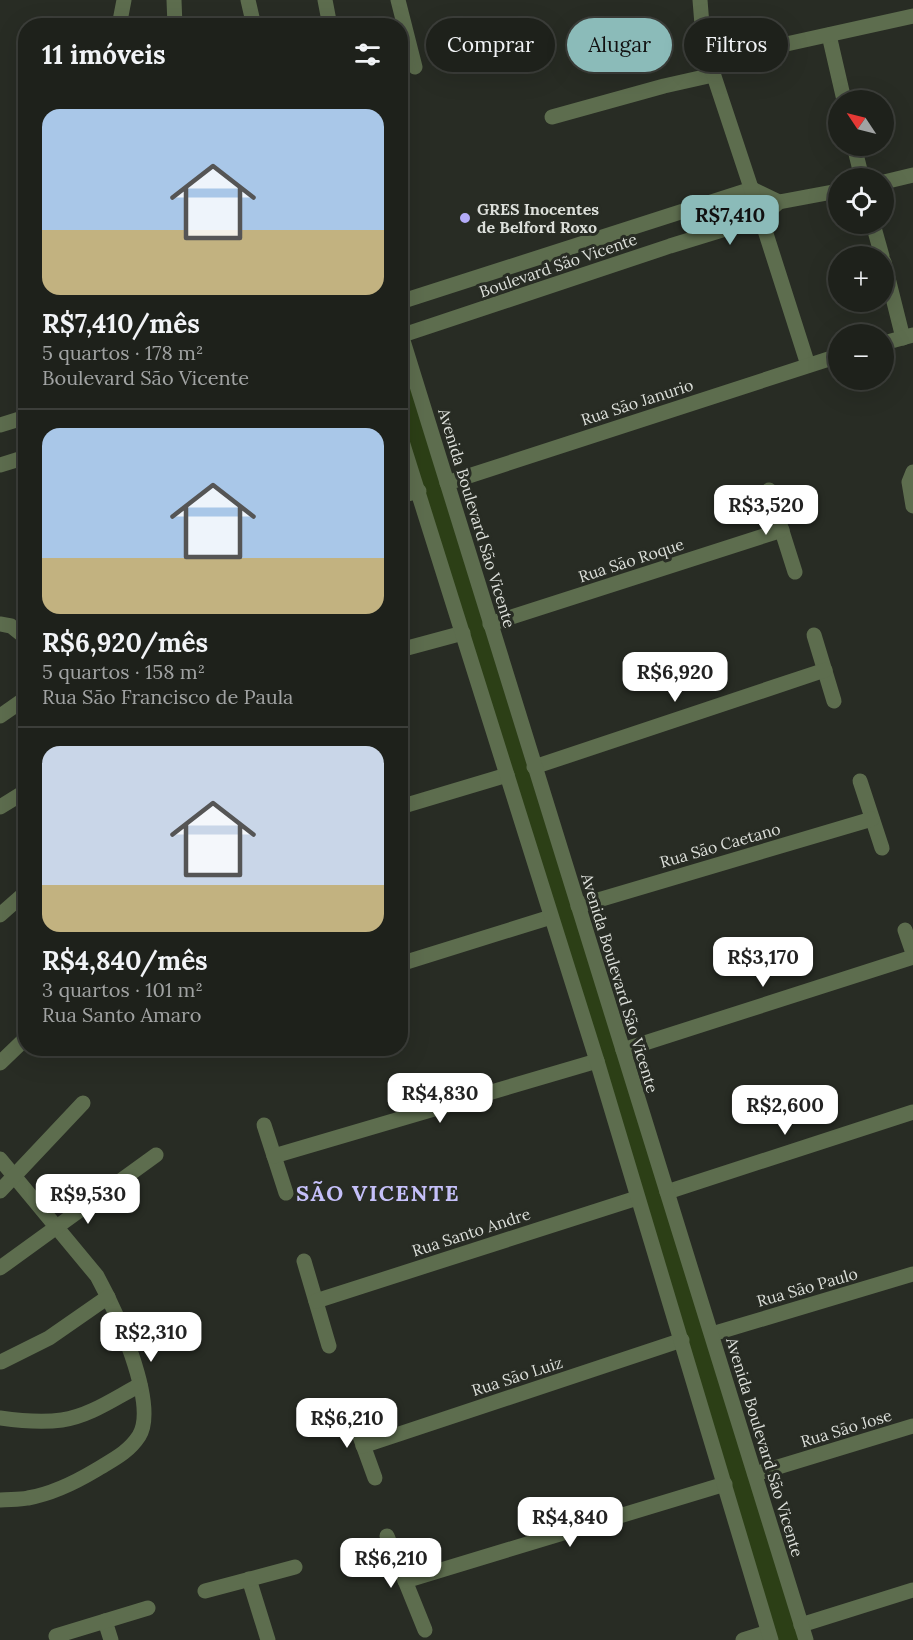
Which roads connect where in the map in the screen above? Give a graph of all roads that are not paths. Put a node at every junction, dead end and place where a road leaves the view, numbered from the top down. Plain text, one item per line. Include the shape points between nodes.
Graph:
1 (124, 0) edge
2 (174, 0) edge
3 (249, 0) edge
4 (325, 0) edge
5 (398, 0) edge
6 (700, 0) edge
7 (913, 16) edge
8 (121, 18) edge
9 (175, 18) edge
10 (252, 18) edge
11 (328, 18) edge
12 (403, 18) edge
13 (701, 18) edge
14 (829, 35) junction
15 (408, 39) edge
16 (788, 46) edge
17 (415, 67) dead end
18 (701, 72) edge
19 (712, 72) edge
20 (842, 90) edge
21 (552, 117) dead end
22 (913, 175) edge
23 (894, 180) edge
24 (752, 189) junction
25 (828, 193) edge
26 (778, 202) junction
27 (761, 218) junction
28 (894, 293) edge
29 (408, 299) edge
30 (408, 332) edge
31 (908, 336) edge
32 (408, 357) edge
33 (828, 359) edge
34 (808, 365) junction
35 (18, 419) edge
36 (0, 425) edge
37 (408, 459) edge
38 (18, 460) edge
39 (0, 465) edge
40 (913, 472) edge
41 (447, 483) junction
42 (769, 490) dead end
43 (419, 491) junction
44 (408, 494) edge
45 (913, 506) edge
46 (782, 530) junction
47 (795, 572) dead end
48 (0, 624) edge
49 (490, 624) junction
50 (18, 632) edge
51 (463, 633) junction
52 (814, 635) dead end
53 (408, 648) edge
54 (825, 670) junction
55 (834, 701) dead end
56 (18, 704) edge
57 (0, 716) edge
58 (534, 767) junction
59 (507, 775) junction
60 (860, 781) dead end
61 (18, 796) edge
62 (408, 805) edge
63 (0, 807) edge
64 (872, 819) junction
65 (882, 848) dead end
66 (18, 899) edge
67 (578, 906) junction
68 (0, 915) edge
69 (551, 916) junction
70 (905, 930) dead end
71 (913, 955) edge
72 (408, 961) edge
73 (18, 1046) edge
74 (623, 1050) junction
75 (597, 1061) junction
76 (0, 1063) edge
77 (83, 1103) dead end
78 (913, 1112) edge
79 (264, 1125) dead end
80 (156, 1155) dead end
81 (274, 1156) junction
82 (0, 1159) edge
83 (14, 1178) junction
84 (0, 1191) edge
85 (286, 1192) dead end
86 (667, 1192) junction
87 (637, 1198) junction
88 (56, 1227) junction
89 (304, 1261) dead end
90 (0, 1268) edge
91 (913, 1274) edge
92 (108, 1297) junction
93 (316, 1301) junction
94 (712, 1334) junction
95 (682, 1340) junction
96 (329, 1346) dead end
97 (1, 1362) edge
98 (140, 1385) junction
99 (350, 1409) dead end
100 (0, 1418) edge
101 (913, 1426) edge
102 (363, 1446) junction
103 (755, 1474) junction
104 (375, 1478) dead end
105 (725, 1484) junction
106 (0, 1500) edge
107 (387, 1536) dead end
108 (295, 1567) dead end
109 (249, 1579) junction
110 (405, 1581) junction
111 (913, 1590) edge
112 (205, 1591) dead end
113 (148, 1608) dead end
114 (105, 1621) junction
115 (425, 1630) dead end
116 (803, 1633) edge
117 (56, 1636) dead end
118 (770, 1636) edge
119 (111, 1640) edge
120 (268, 1640) edge
121 (743, 1640) edge

1 - 8 street
2 - 9 street
3 - 10 street
4 - 11 street
5 - 12 street
6 - 13 street
7 - 14 street
14 - 16 street
14 - 20 street
15 - 17 street
18 - 21 street
19 - 24 street
22 - 23 street
24 - 26 street
24 - 27 street
24 - 29 street, Boulevard São Vicente
25 - 26 street
26 - 27 street
27 - 30 street, Boulevard São Vicente
27 - 34 street
28 - 31 street
32 - 41 street, Avenida Boulevard São Vicente
33 - 34 street, Rua Sāo Janurio
34 - 41 street, Rua Sāo Janurio
35 - 36 street
37 - 43 street
38 - 39 street
40 - 45 street via 909,482
41 - 49 street, Avenida Boulevard São Vicente
42 - 46 street
43 - 44 street
43 - 51 street
46 - 47 street
46 - 49 street, Rua Sāo Roque
48 - 50 street
49 - 58 street, Avenida Boulevard São Vicente
51 - 53 street
51 - 59 street
52 - 54 street
54 - 55 street
54 - 58 street
56 - 57 street
58 - 67 street, Avenida Boulevard São Vicente
59 - 62 street
59 - 69 street
60 - 64 street
61 - 63 street
64 - 65 street
64 - 67 street, Rua Sāo Caetano
66 - 68 street
67 - 74 street, Avenida Boulevard São Vicente
69 - 72 street
69 - 75 street
70 - 71 street
71 - 74 street
73 - 76 street
74 - 86 street, Avenida Boulevard São Vicente
75 - 81 street
75 - 87 street
77 - 83 street
78 - 86 street
79 - 81 street
80 - 88 street
81 - 85 street
82 - 83 street
83 - 84 street
83 - 88 street
86 - 94 street, Avenida Boulevard São Vicente
87 - 93 street, Rua Santo Andre
87 - 95 street
88 - 90 street
88 - 92 street
89 - 93 street
91 - 94 street, Rua Sāo Paulo
92 - 97 street via 50,1338
92 - 98 street
93 - 96 street
94 - 103 street, Avenida Boulevard São Vicente
95 - 102 street, Rua Sāo Luiz
95 - 105 street
98 - 100 street via 92,1411 63,1420 30,1422
98 - 106 street via 146,1418 140,1435 127,1451 56,1489 28,1498
99 - 102 street
101 - 103 street, Rua Sāo Jose
102 - 104 street
103 - 116 street, Avenida Boulevard São Vicente
105 - 110 street
105 - 118 street
107 - 110 street
108 - 109 street
109 - 112 street
109 - 120 street
110 - 115 street
111 - 116 street
113 - 114 street
114 - 117 street
114 - 119 street
118 - 121 street

